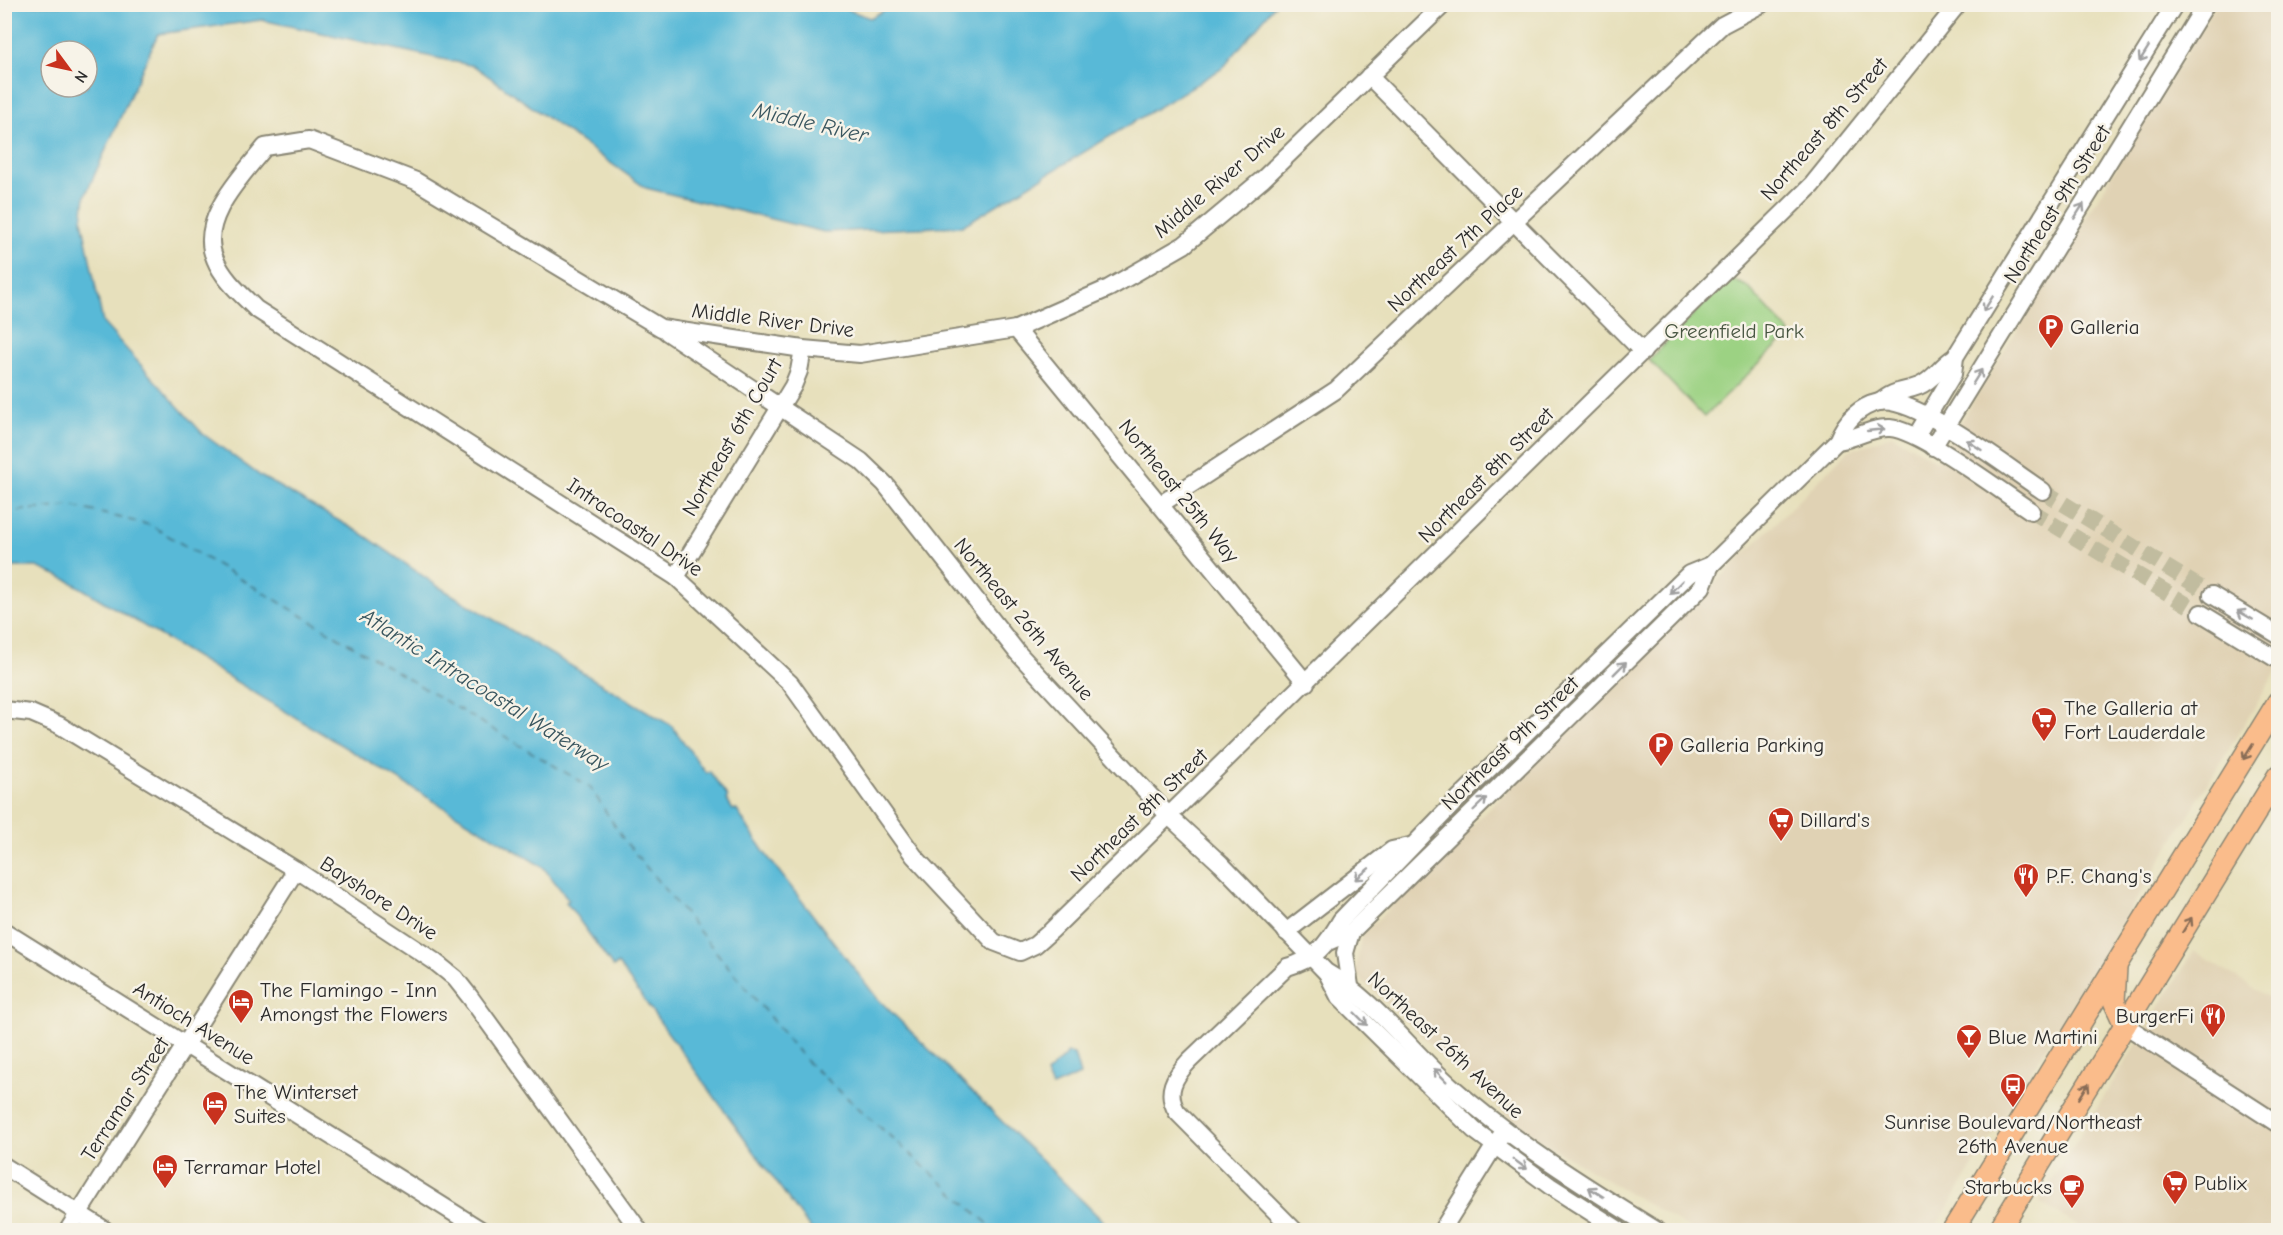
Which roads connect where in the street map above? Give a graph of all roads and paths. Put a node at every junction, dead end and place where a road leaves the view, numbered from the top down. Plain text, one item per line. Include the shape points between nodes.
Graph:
1 (1444, 4) edge
2 (1762, 4) edge
3 (1958, 4) edge
4 (2175, 4) edge
5 (2206, 4) edge
6 (1369, 76) junction
7 (232, 191) joint
8 (1514, 224) junction
9 (661, 328) junction
10 (1016, 328) junction
11 (803, 349) junction
12 (1643, 352) junction
13 (1955, 357) junction
14 (1880, 402) junction
15 (781, 406) junction
16 (1929, 416) junction
17 (1946, 426) junction
18 (1916, 436) junction
19 (1837, 441) junction
20 (1933, 447) junction
21 (2043, 491) tunnel mouth
22 (1161, 504) junction
23 (2031, 511) tunnel mouth
24 (1711, 565) junction
25 (676, 577) junction
26 (2212, 595) tunnel mouth
27 (2201, 614) tunnel mouth
28 (2278, 635) edge
29 (2278, 660) edge
30 (1306, 683) junction
31 (2278, 702) edge
32 (4, 710) edge
33 (2278, 776) edge
34 (1169, 816) junction
35 (1412, 846) junction
36 (296, 870) junction
37 (4, 931) edge
38 (1286, 932) junction
39 (1351, 932) junction
40 (1328, 942) junction
41 (1020, 952) joint
42 (1311, 958) junction
43 (2117, 965) junction
44 (1326, 972) junction
45 (1350, 986) junction
46 (2125, 1025) junction
47 (187, 1046) junction
48 (2278, 1124) edge
49 (1499, 1138) junction
50 (4, 1166) edge
51 (78, 1214) junction
52 (68, 1230) edge
53 (105, 1230) edge
54 (481, 1230) edge
55 (639, 1230) edge
56 (1294, 1230) edge
57 (1442, 1230) edge
58 (1619, 1230) edge
59 (1656, 1230) edge
60 (1953, 1230) edge
61 (1999, 1230) edge

1 - 6 street, Middle River Drive
2 - 8 street, Northeast 7th Place via 1722,25
3 - 12 street, Northeast 8th Street via 1812,184
4 -> 13 street, Northeast 9th Street
17 -> 5 street, Northeast 9th Street
6 - 8 street
6 - 10 street, Middle River Drive via 1263,178 1184,245 1109,288
7 - 9 street, Middle River Drive via 265,147 309,140 416,181
7 - 25 street, Intracoastal Drive via 219,211 211,246 225,277 256,309
8 - 12 street
8 - 22 street, Northeast 7th Place via 1336,390
9 - 11 street, Middle River Drive
9 - 15 street, Northeast 26th Avenue
10 - 11 street, Middle River Drive via 860,354
10 - 22 street, Northeast 25th Way
11 - 15 street, Northeast 6th Court via 799,371
12 - 30 street, Northeast 8th Street
13 - 14 street, Northeast 9th Street via 1919,386 1893,391
13 - 16 street, Northeast 9th Street via 1953,374
14 - 16 street
14 - 19 street, Northeast 9th Street via 1856,412 1844,423
15 - 25 street, Northeast 6th Court
15 - 34 street, Northeast 26th Avenue via 861,461 885,484 1017,652
16 - 17 street
16 - 18 street, Northeast 9th Street
17 - 20 street, Northeast 9th Street
21 -> 17 street
19 -> 18 street, Northeast 9th Street via 1855,439 1865,431 1891,428
18 - 20 street, Northeast 9th Street
19 - 24 street, Northeast 9th Street
20 - 23 street
22 - 30 street, Northeast 25th Way
24 -> 35 street, Northeast 9th Street via 1689,574
39 -> 24 street, Northeast 9th Street via 1702,587
25 - 41 street, Intracoastal Drive via 790,683 922,865 994,942
28 -> 26 street
27 - 29 street
30 - 34 street, Northeast 8th Street
31 -> 43 main road
32 - 36 street, Bayshore Drive via 31,713 59,724
46 -> 33 main road
34 - 38 street, Northeast 26th Avenue
34 - 41 street, Northeast 8th Street via 1051,931
35 -> 38 street, Northeast 9th Street via 1392,850
35 - 40 street, Northeast 9th Street via 1341,920
36 - 47 street, Terramar Street
36 - 55 street, Bayshore Drive via 420,951 454,978
37 - 47 street, Antioch Avenue
38 - 42 street, Northeast 26th Avenue
39 - 40 street, Northeast 9th Street
39 - 45 street via 1345,953
40 - 42 street, Northeast 9th Street
42 - 44 street, Northeast 26th Avenue
42 - 56 street, Northeast 9th Street via 1287,967 1189,1061 1173,1081 1171,1097 1183,1121
43 - 46 main road via 2114,1001
43 - 60 main road
44 - 45 street, Northeast 26th Avenue
44 -> 49 street, Northeast 26th Avenue via 1339,997 1434,1092
49 -> 45 street, Northeast 26th Avenue
46 - 48 street
61 -> 46 main road
47 - 51 street, Terramar Street
47 - 54 street, Antioch Avenue
49 - 57 street
49 -> 58 street, Northeast 26th Avenue via 1550,1186
59 -> 49 street, Northeast 26th Avenue
50 - 51 street
51 - 52 street, Terramar Street
51 - 53 street

